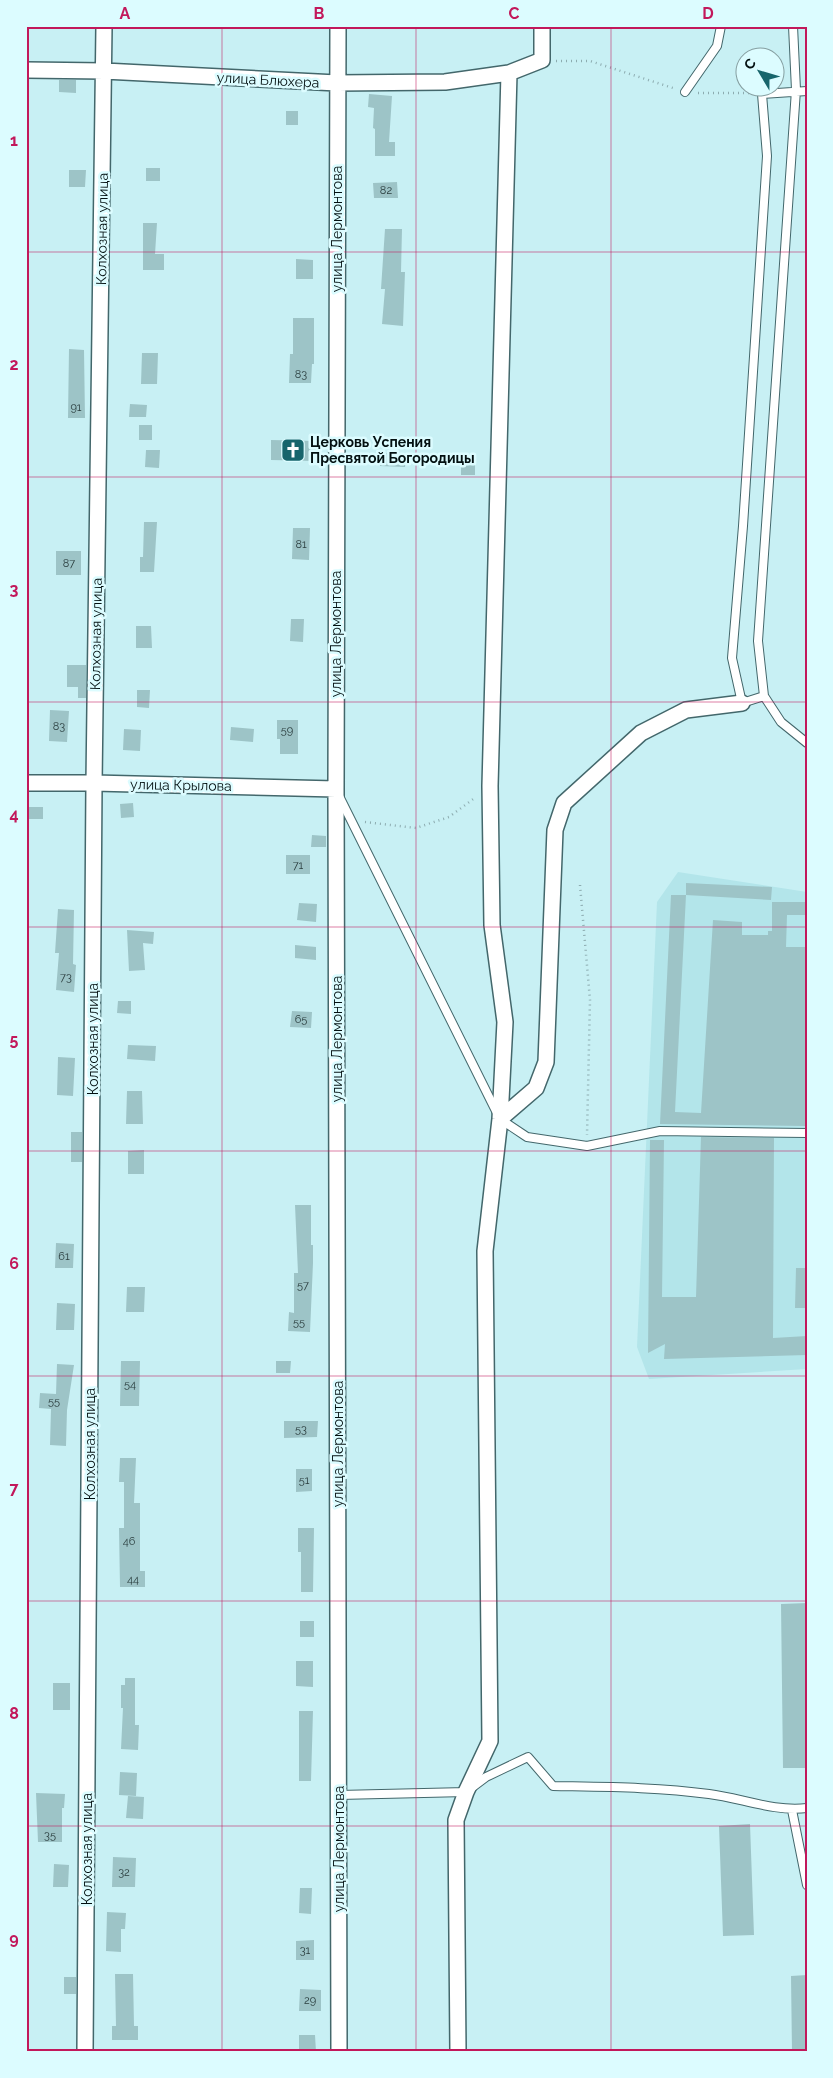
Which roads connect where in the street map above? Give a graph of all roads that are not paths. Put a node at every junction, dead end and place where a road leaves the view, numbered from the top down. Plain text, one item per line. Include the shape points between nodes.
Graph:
1 (104, 26) edge
2 (338, 26) edge
3 (542, 26) edge
4 (721, 26) edge
5 (793, 26) edge
6 (26, 70) edge
7 (104, 72) junction
8 (509, 73) junction
9 (337, 83) junction
10 (796, 90) junction
11 (807, 91) edge
12 (685, 92) road end
13 (764, 696) junction
14 (742, 703) junction
15 (807, 743) edge
16 (26, 783) edge
17 (94, 783) junction
18 (336, 789) junction
19 (500, 1119) junction
20 (807, 1132) edge
21 (466, 1792) junction
22 (339, 1795) junction
23 (807, 1808) edge
24 (792, 1810) junction
25 (807, 1885) edge
26 (85, 2052) edge
27 (339, 2052) edge
28 (458, 2052) edge

1 - 7 street, Колхозная улица
2 - 9 street, улица Лермонтова
3 - 8 street, улица Блюхера via 542,60
4 - 12 lane via 717,46
5 - 10 lane
6 - 7 street, улица Блюхера
7 - 9 street, улица Блюхера
7 - 17 street, Колхозная улица
8 - 9 street, улица Блюхера via 444,82
8 - 19 street via 490,786 492,926 505,1022
9 - 18 street, улица Лермонтова
10 - 11 lane
10 - 13 lane via 758,641
10 - 14 lane via 762,94 767,156 732,658
13 - 14 lane
13 - 15 lane via 781,722
14 - 19 street via 686,710 641,733 564,803 555,830 546,1062 536,1088
16 - 17 street, улица Крылова
17 - 18 street, улица Крылова
17 - 26 street, Колхозная улица
18 - 19 lane
18 - 22 street, улица Лермонтова
19 - 20 lane via 527,1137 587,1146 660,1132
19 - 21 street via 485,1251 490,1741
21 - 22 lane
21 - 24 lane via 486,1777 528,1757 552,1786 629,1787 709,1794
21 - 28 street via 456,1820
22 - 27 street, улица Лермонтова
23 - 24 lane
24 - 25 lane

